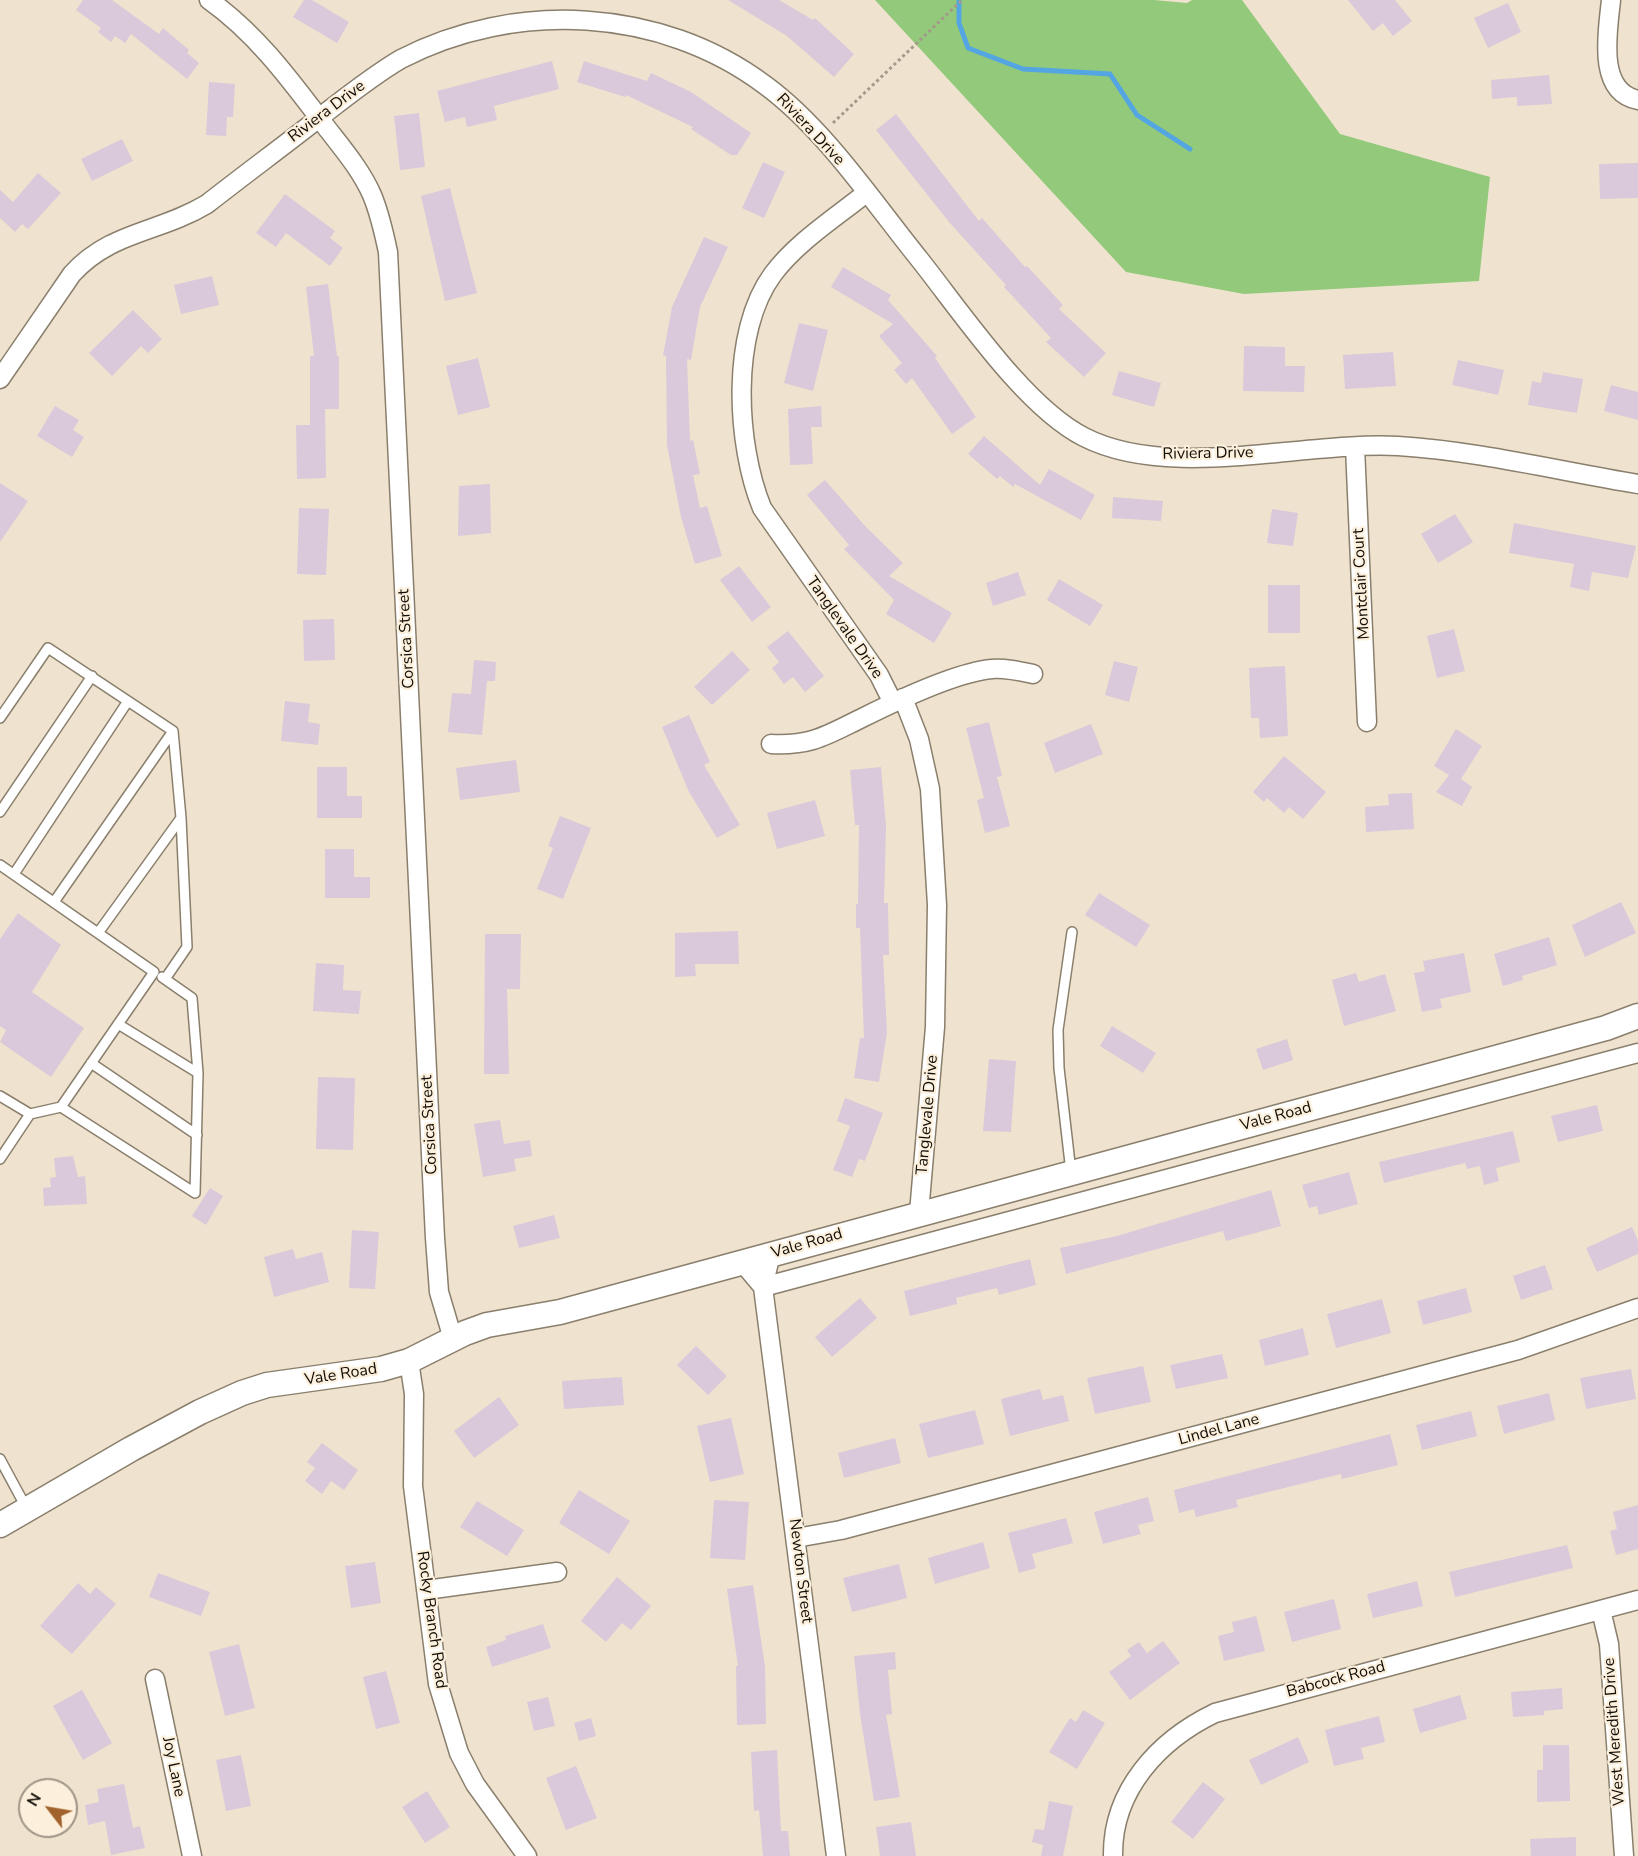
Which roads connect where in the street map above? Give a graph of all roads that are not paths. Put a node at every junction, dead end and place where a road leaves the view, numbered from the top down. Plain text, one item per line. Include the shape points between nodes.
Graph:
1 (209, 0) edge
2 (1611, 0) edge
3 (1638, 100) edge
4 (319, 118) junction
5 (866, 193) junction
6 (0, 379) edge
7 (1354, 447) junction
8 (1638, 484) edge
9 (1033, 674) dead end
10 (92, 676) junction
11 (128, 701) junction
12 (898, 701) junction
13 (0, 718) edge
14 (1367, 722) dead end
15 (173, 731) junction
16 (771, 744) dead end
17 (0, 812) edge
18 (181, 818) junction
19 (0, 865) edge
20 (14, 874) junction
21 (54, 902) junction
22 (1072, 932) dead end
23 (98, 933) junction
24 (154, 972) junction
25 (165, 979) junction
26 (1638, 1016) edge
27 (118, 1024) junction
28 (1638, 1053) edge
29 (92, 1062) junction
30 (198, 1073) junction
31 (0, 1096) edge
32 (61, 1107) junction
33 (30, 1114) junction
34 (197, 1135) junction
35 (0, 1157) edge
36 (1071, 1172) junction
37 (919, 1213) junction
38 (771, 1254) junction
39 (742, 1262) junction
40 (763, 1287) junction
41 (1638, 1308) edge
42 (453, 1340) junction
43 (409, 1361) junction
44 (0, 1460) edge
45 (27, 1509) junction
46 (0, 1525) edge
47 (796, 1538) junction
48 (557, 1572) dead end
49 (426, 1590) junction
50 (1638, 1600) edge
51 (1601, 1610) junction
52 (154, 1679) dead end
53 (192, 1856) edge
54 (527, 1856) edge
55 (836, 1856) edge
56 (1113, 1856) edge
57 (1624, 1856) edge

1 - 4 street, Corsica Street via 268,52
2 - 3 street via 1609,71 1620,92
4 - 5 street, Riviera Drive via 373,76 434,43 474,30 551,18 625,23 662,33 726,60 766,86 798,114
4 - 6 street, Riviera Drive via 188,216 122,238 85,260
4 - 42 street, Corsica Street via 356,166 371,194 388,252 435,1238 439,1292
5 - 7 street, Riviera Drive via 1007,369 1047,410 1083,437 1109,447 1173,458
5 - 12 street, Tanglevale Drive via 789,256 760,295 744,343 743,406 747,459 762,508
7 - 8 street, Riviera Drive via 1432,449
7 - 14 street, Montclair Court
9 - 12 street via 1013,670 976,672
10 - 11 lane
10 - 13 lane via 48,648
10 - 17 lane
11 - 15 lane
11 - 20 lane
12 - 16 street via 815,742
12 - 37 street, Tanglevale Drive via 920,739 930,789 937,905 935,1027
15 - 18 lane
15 - 21 lane
18 - 23 lane
18 - 25 lane via 187,947
19 - 20 lane
20 - 21 lane
21 - 23 lane
22 - 36 lane via 1058,1030
23 - 24 lane
24 - 25 lane
24 - 27 lane
25 - 30 lane via 192,998
26 - 36 main road, Vale Road via 1606,1028
27 - 29 lane
27 - 30 lane
28 - 40 street
29 - 32 lane
29 - 34 lane
30 - 34 lane
31 - 33 lane
32 - 33 lane
32 - 34 lane via 195,1193
33 - 35 lane
36 - 37 main road, Vale Road
37 - 38 main road, Vale Road
38 - 39 main road, Vale Road
38 - 40 street, Newton Street
39 - 40 street
39 - 42 main road, Vale Road via 560,1312 487,1325
40 - 47 street, Newton Street
41 - 47 street, Lindel Lane via 1518,1350 841,1530
42 - 43 main road, Vale Road
43 - 45 main road, Vale Road via 381,1369 267,1385 242,1393 190,1417
43 - 49 street, Rocky Branch Road via 414,1394 413,1486
44 - 45 lane
45 - 46 main road, Vale Road
47 - 55 street, Newton Street
48 - 49 street
49 - 54 street, Rocky Branch Road via 438,1684 459,1753
50 - 51 street, Babcock Road
51 - 56 street, Babcock Road via 1215,1713 1191,1725 1154,1755 1138,1776 1117,1823
51 - 57 street, West Meredith Drive via 1610,1644
52 - 53 street, Joy Lane

